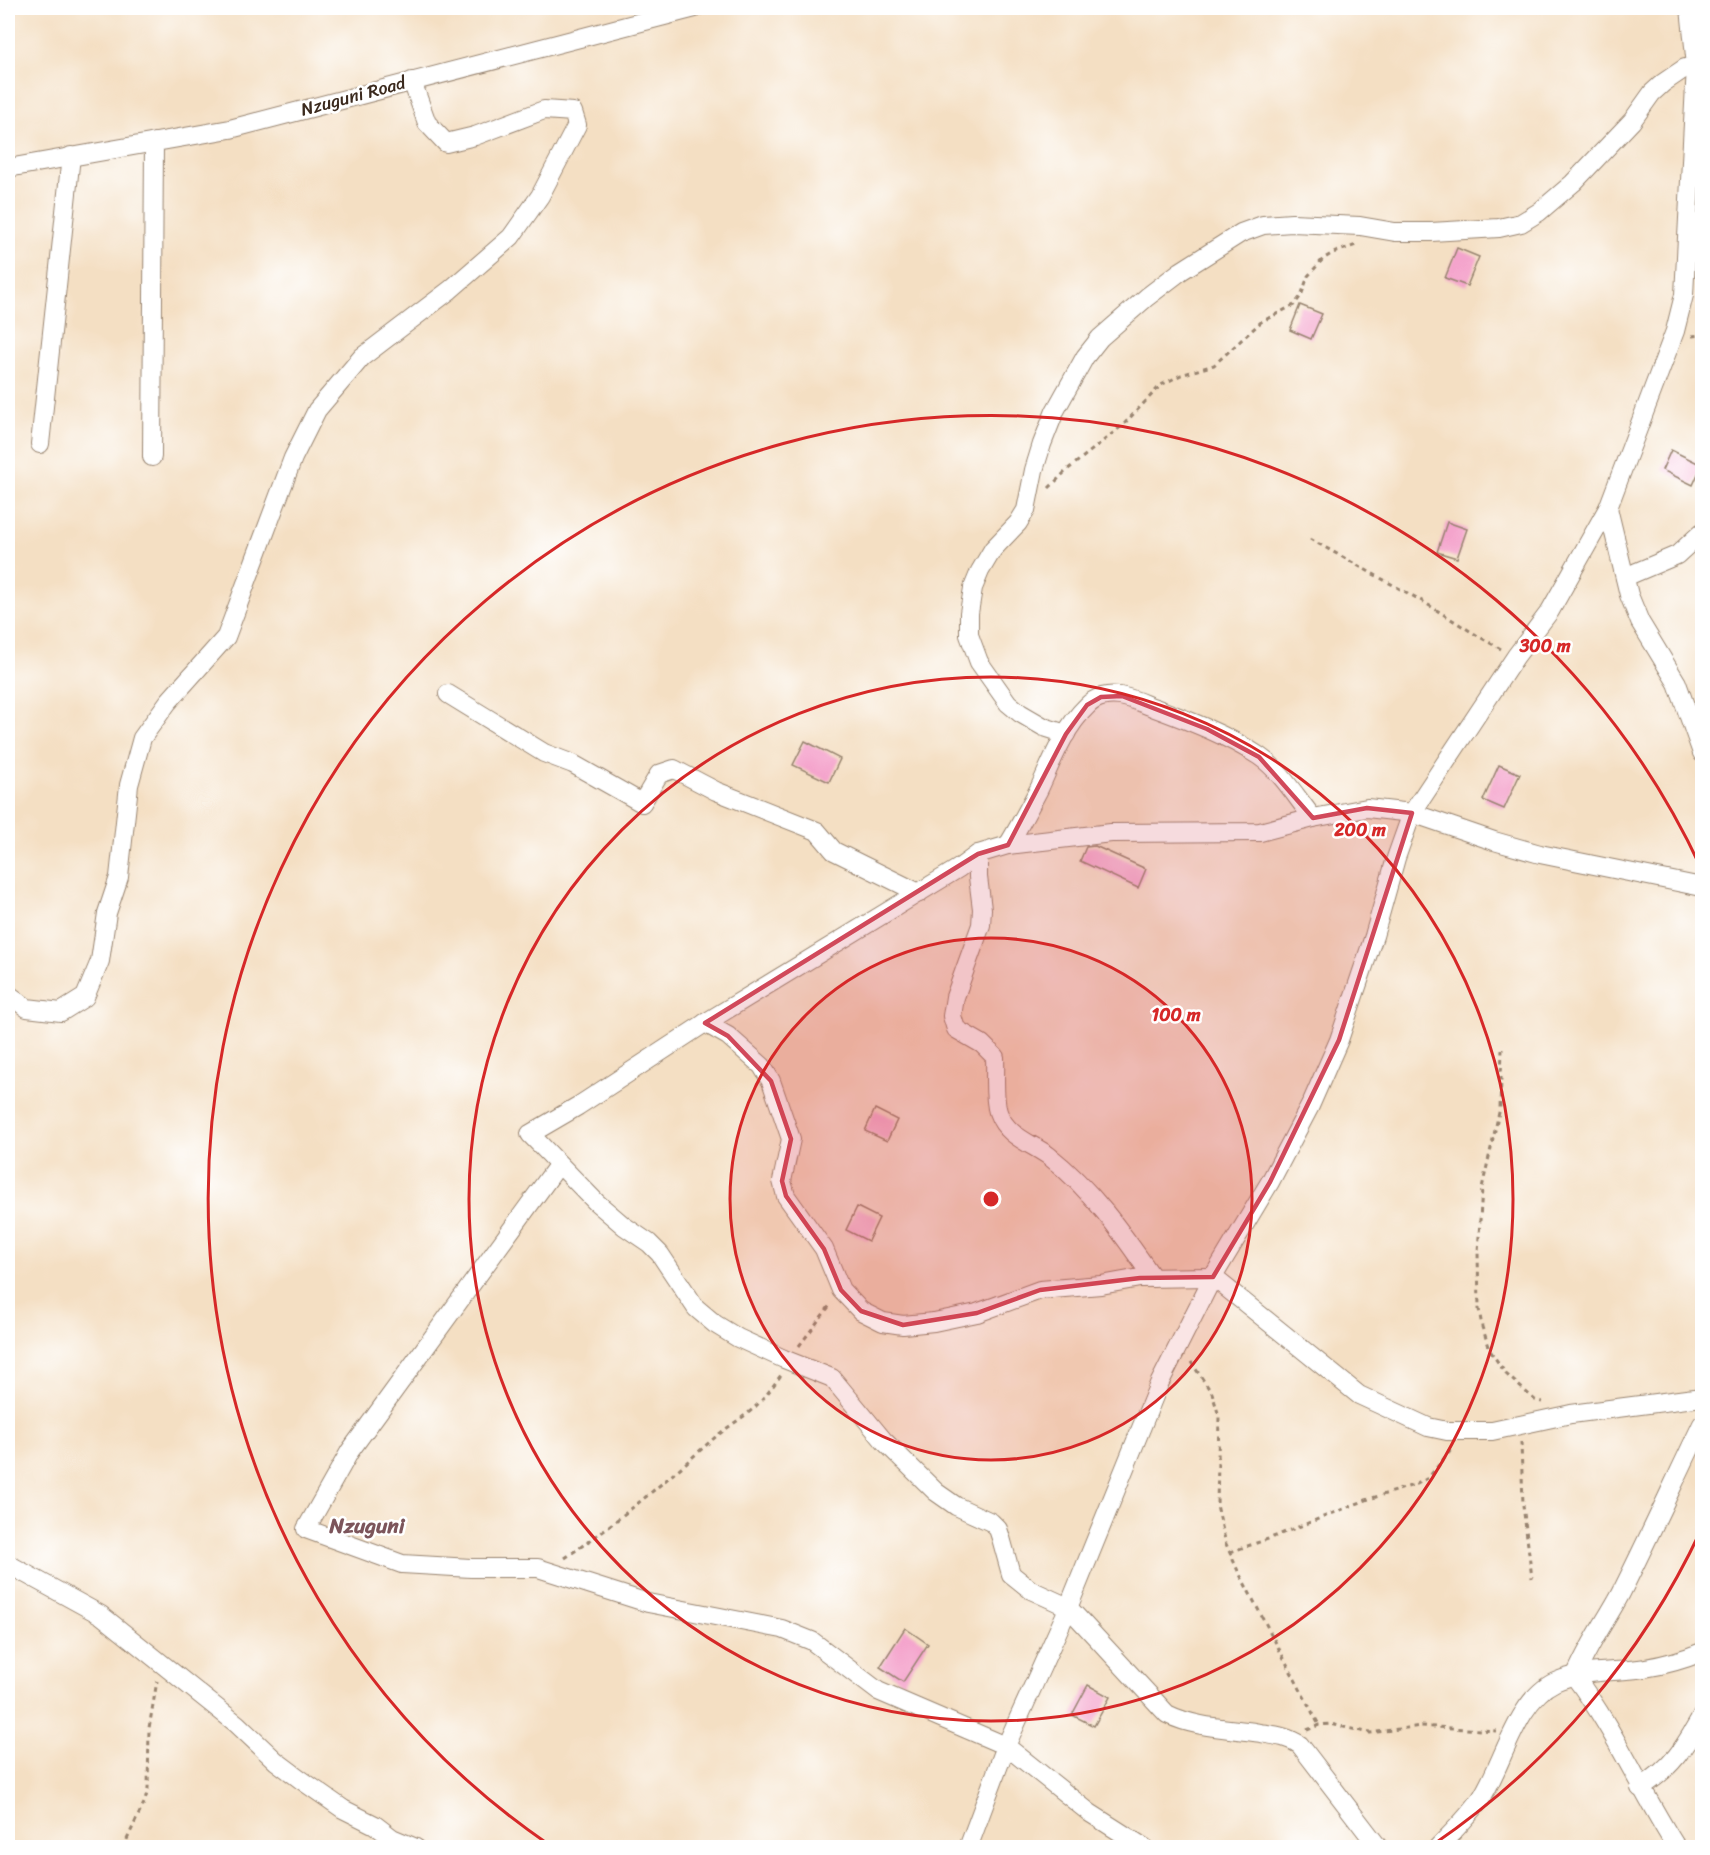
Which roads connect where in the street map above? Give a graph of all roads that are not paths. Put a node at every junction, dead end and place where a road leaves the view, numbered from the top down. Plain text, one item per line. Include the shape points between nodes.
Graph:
1 (695, 8) edge
2 (1690, 13) edge
3 (1699, 67) edge
4 (412, 81) junction
5 (154, 142) junction
6 (71, 156) junction
7 (8, 168) edge
8 (40, 444) dead end
9 (152, 457) dead end
10 (1608, 508) junction
11 (1702, 532) edge
12 (1625, 577) junction
13 (448, 694) dead end
14 (1066, 734) junction
15 (1702, 753) edge
16 (1412, 813) junction
17 (1313, 818) junction
18 (1008, 845) junction
19 (978, 854) junction
20 (1702, 887) edge
21 (919, 893) junction
22 (8, 994) edge
23 (705, 1023) junction
24 (559, 1164) junction
25 (1213, 1277) junction
26 (1153, 1278) junction
27 (1702, 1396) edge
28 (1702, 1424) edge
29 (8, 1564) edge
30 (1068, 1607) junction
31 (1702, 1652) edge
32 (1575, 1677) junction
33 (1702, 1716) edge
34 (1006, 1746) junction
35 (1640, 1788) junction
36 (417, 1848) edge
37 (968, 1848) edge
38 (1145, 1848) edge
39 (1379, 1848) edge
40 (1437, 1848) edge
41 (1677, 1848) edge

1 - 4 street, Nzuguni Road
2 - 3 street
3 - 10 street via 1684,295 1675,331
3 - 14 street via 1685,68 1652,93 1632,121 1573,183 1521,223 1499,228 1407,232 1360,226 1263,225 1217,247 1147,297 1100,338 1055,411 1042,444 1026,510 980,571 969,613 969,635 979,662 1008,704 1044,727
4 - 5 street, Nzuguni Road via 230,129
4 - 22 street via 427,123 446,143 544,110 573,112 577,125 540,196 511,237 450,290 362,357 317,410 293,458 225,637 142,738 129,785 119,877 107,913 100,961 85,997 61,1012 27,1008
5 - 6 street, Nzuguni Road
5 - 9 street
6 - 7 street, Nzuguni Road
6 - 8 street
10 - 12 street
10 - 16 street via 1550,611
11 - 12 street via 1677,555
12 - 15 street via 1640,622 1677,683
13 - 21 street via 544,753 573,764 642,803 659,774 674,769 816,831 834,851
14 - 17 street via 1088,705 1101,697 1122,696 1207,729 1259,756
14 - 18 street
16 - 17 street via 1367,808
16 - 20 street via 1540,854
16 - 25 street via 1339,1040 1270,1182
17 - 18 street via 1260,832 1111,833
18 - 19 street
19 - 21 street
19 - 26 street via 981,925 955,997 952,1016 956,1029 995,1057 998,1111 1016,1137 1048,1155 1097,1202
21 - 23 street
23 - 24 street via 530,1134
23 - 26 street via 728,1036 762,1066 771,1081 791,1140 782,1181 786,1196 824,1249 841,1290 861,1311 883,1322 934,1322 977,1313 1040,1290
24 - 30 street via 612,1217 650,1243 696,1308 738,1338 832,1378 884,1441 936,1492 998,1529 1011,1574 1025,1586
24 - 34 street via 350,1450 306,1529 402,1564 528,1566 648,1603 782,1629 812,1641 878,1691
25 - 26 street
25 - 27 street via 1359,1395 1428,1427 1492,1431 1571,1414
25 - 30 street via 1159,1384
28 - 32 street
29 - 36 street via 101,1615 300,1779 392,1838
30 - 34 street
30 - 39 street via 1167,1714 1194,1724 1288,1738 1300,1745
31 - 32 street via 1646,1668
32 - 35 street via 1610,1729
32 - 40 street via 1550,1685 1526,1710 1480,1800
33 - 35 street via 1676,1759
34 - 37 street
34 - 38 street via 1090,1813
35 - 41 street

